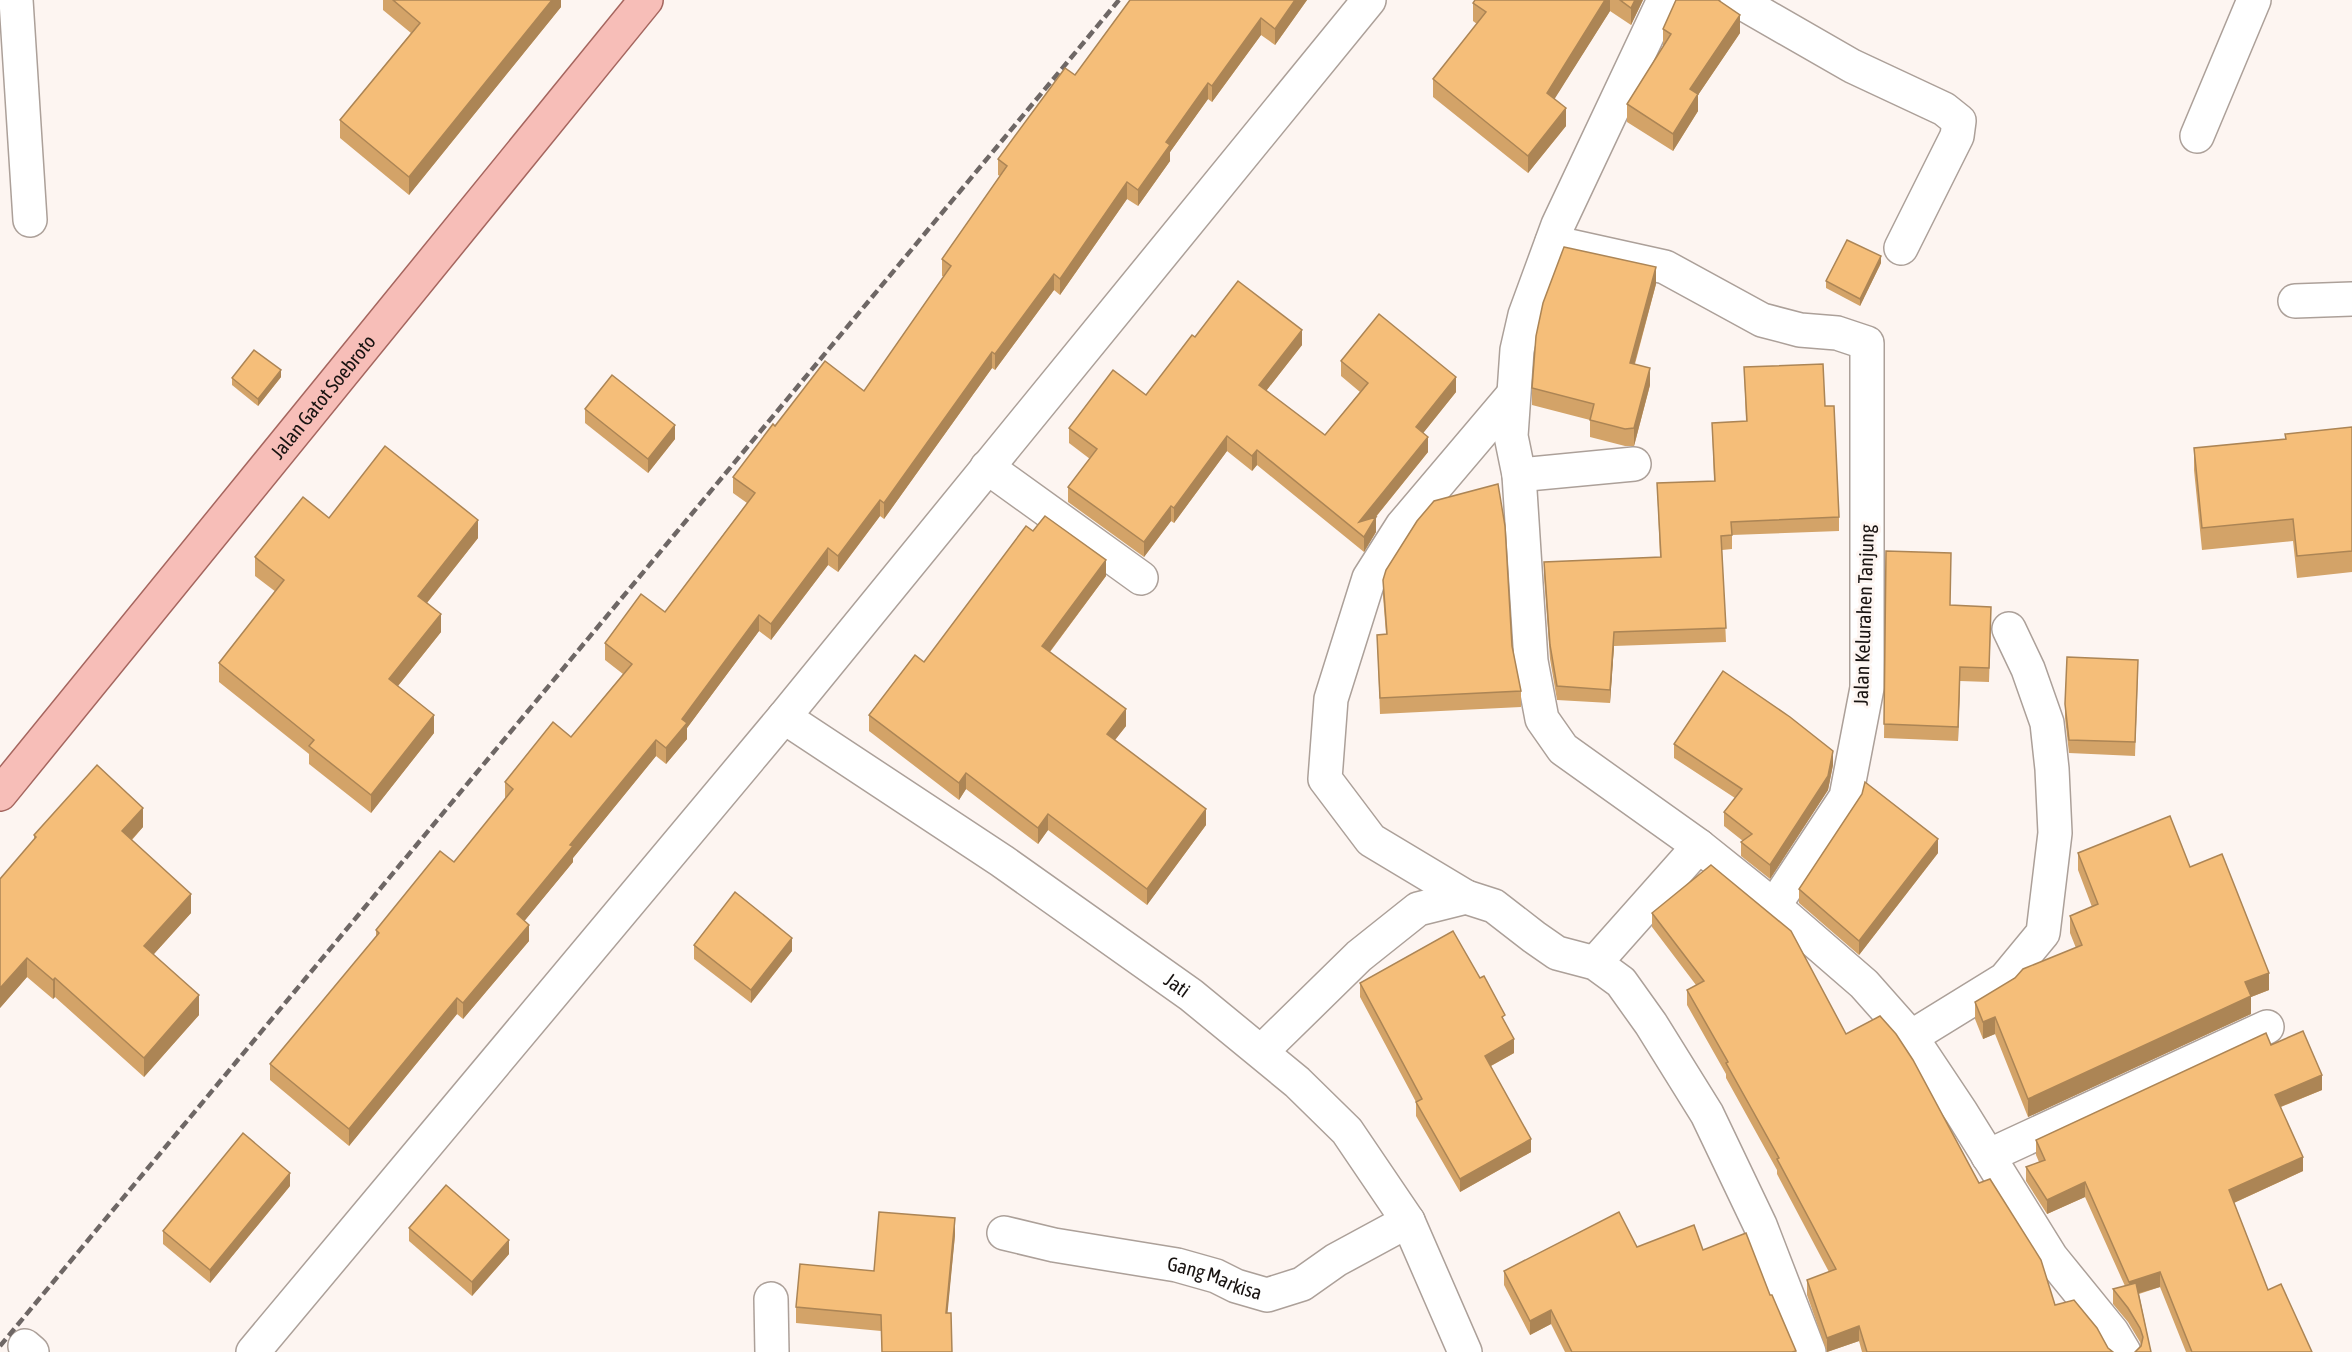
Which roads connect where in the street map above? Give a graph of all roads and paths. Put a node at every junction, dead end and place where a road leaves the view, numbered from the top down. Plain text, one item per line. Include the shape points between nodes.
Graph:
1 (16, 0) edge
2 (646, 0) edge
3 (1369, 0) edge
4 (1664, 0) edge
5 (1737, 0) edge
6 (2254, 0) edge
7 (2197, 136) dead end
8 (30, 220) dead end
9 (1552, 242) junction
10 (1901, 248) dead end
11 (2352, 298) edge
12 (2295, 301) dead end
13 (1513, 395) junction
14 (1634, 464) dead end
15 (987, 467) junction
16 (1519, 475) junction
17 (1141, 578) dead end
18 (2010, 629) dead end
19 (784, 717) junction
20 (0, 794) edge
21 (1699, 846) junction
22 (1466, 897) junction
23 (1774, 906) junction
24 (1595, 963) junction
25 (2267, 1027) dead end
26 (1911, 1037) junction
27 (1262, 1052) junction
28 (1988, 1156) junction
29 (1408, 1221) junction
30 (1004, 1233) dead end
31 (771, 1299) dead end
32 (253, 1352) edge
33 (772, 1352) edge
34 (1465, 1352) edge
35 (1809, 1352) edge
36 (2124, 1352) edge

1 - 8 street
2 - 20 main road, Jalan Gatot Soebroto
3 - 15 street
4 - 9 street
5 - 10 street via 1852,66 1944,109 1959,121 1958,136
6 - 7 street
9 - 13 street via 1525,315
9 - 23 street, Jalan Kelurahen Tanjung via 1665,267 1762,320 1800,330 1837,333 1867,343 1867,688 1846,797
11 - 12 street
13 - 16 street via 1511,436
13 - 22 street via 1402,526 1369,578 1331,699 1325,779 1371,840
14 - 16 street
15 - 17 street
15 - 19 street
16 - 21 street via 1531,661 1542,719 1563,749
18 - 26 street via 2047,723 2055,833 2043,933 2005,979
19 - 27 street, Jati via 1002,861 1191,995
19 - 32 street
21 - 23 street
21 - 24 street
22 - 24 street via 1494,906 1557,953
22 - 27 street via 1418,909 1359,956
23 - 26 street via 1864,984
24 - 35 street via 1621,982 1707,1114 1760,1225
25 - 28 street
26 - 28 street
27 - 29 street, Jati via 1347,1131
28 - 36 street via 2051,1257
29 - 30 street, Gang Markisa via 1336,1260 1302,1284 1267,1295 1177,1265
29 - 34 street, Jati
31 - 33 street

